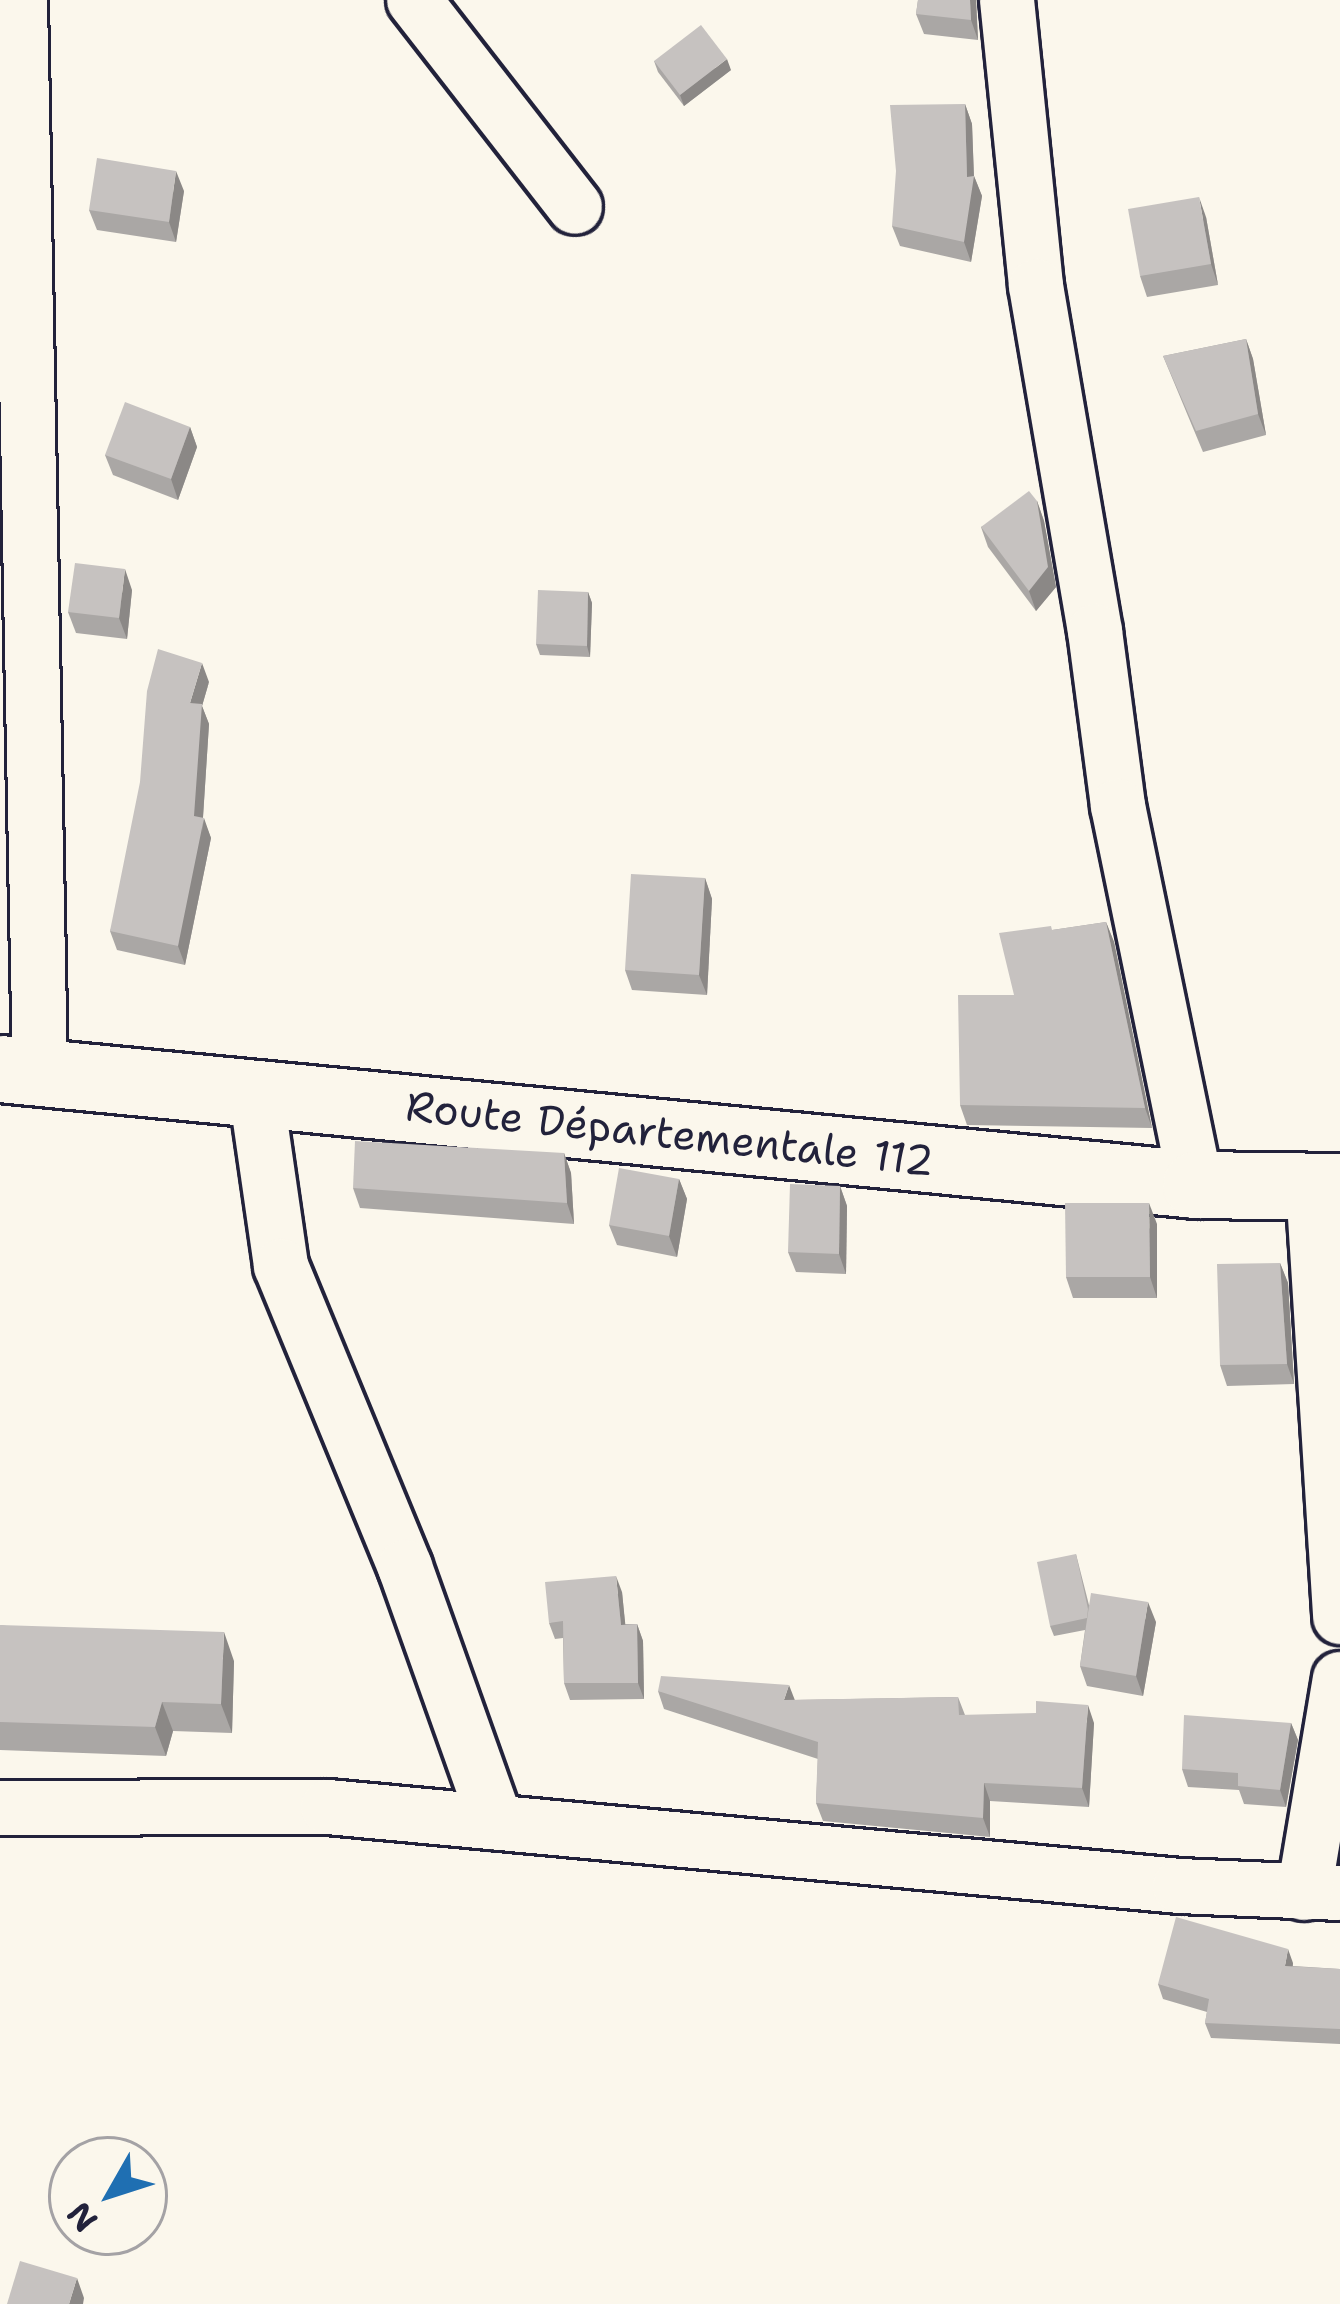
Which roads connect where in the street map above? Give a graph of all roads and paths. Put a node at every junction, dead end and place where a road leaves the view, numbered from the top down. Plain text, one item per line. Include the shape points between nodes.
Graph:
1 (20, 0) edge
2 (414, 0) edge
3 (1007, 0) edge
4 (575, 207) dead end
5 (20, 1070) edge
6 (256, 1092) junction
7 (1196, 1185) junction
8 (1327, 1186) edge
9 (1340, 1617) edge
10 (1340, 1679) edge
11 (0, 1808) edge
12 (496, 1822) junction
13 (1322, 1893) edge

1 - 5 street
2 - 4 street
3 - 7 street via 1036,286 1118,806
5 - 6 main road, Route Départementale 112
6 - 7 main road, Route Départementale 112
6 - 12 street via 281,1266 405,1568
7 - 8 main road, Route Départementale 112
8 - 9 street
10 - 13 street
11 - 12 street via 328,1807
12 - 13 street

